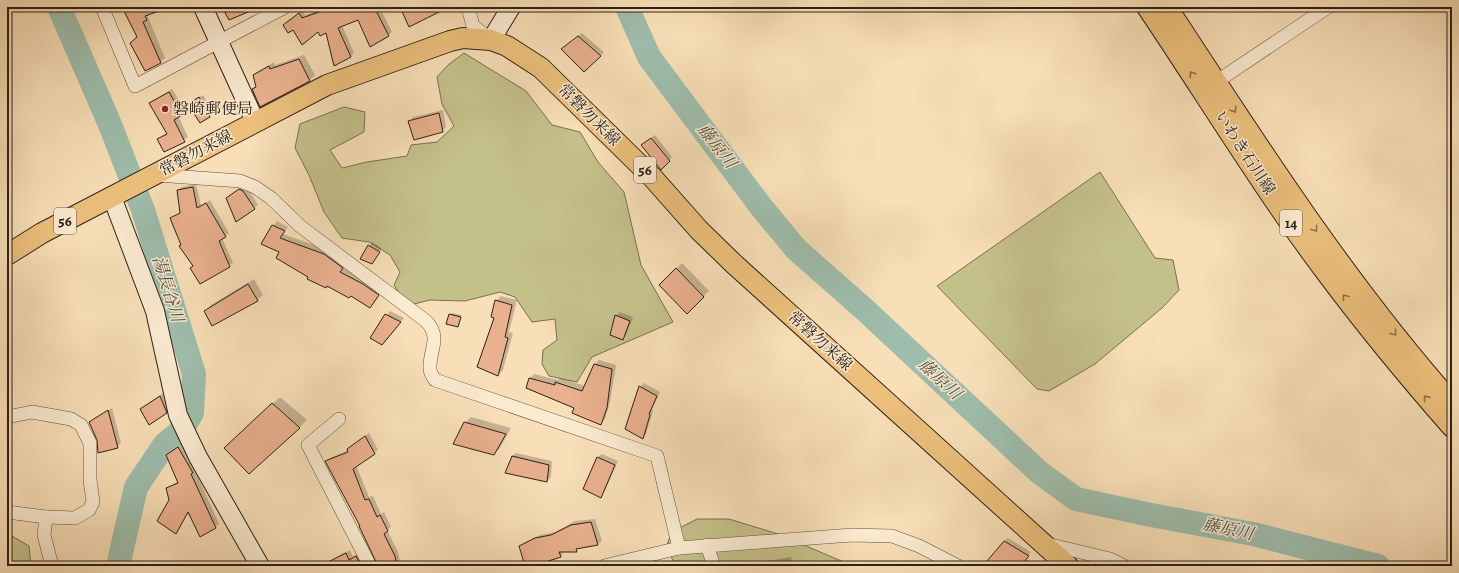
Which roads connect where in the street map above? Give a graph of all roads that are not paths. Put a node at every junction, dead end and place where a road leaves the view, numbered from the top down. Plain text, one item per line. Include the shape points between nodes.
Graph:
1 (102, 7) edge
2 (203, 7) edge
3 (285, 7) edge
4 (468, 7) edge
5 (512, 7) edge
6 (1147, 7) edge
7 (1167, 7) edge
8 (1328, 7) edge
9 (490, 40) junction
10 (219, 42) junction
11 (1210, 86) junction
12 (254, 121) junction
13 (149, 177) junction
14 (119, 193) junction
15 (7, 255) edge
16 (1452, 403) edge
17 (7, 417) edge
18 (338, 420) dead end
19 (1452, 427) edge
20 (7, 512) edge
21 (46, 517) junction
22 (1043, 543) junction
23 (707, 545) junction
24 (679, 548) junction
25 (52, 566) edge
26 (260, 566) edge
27 (370, 566) edge
28 (604, 566) edge
29 (714, 566) edge
30 (958, 566) edge
31 (1068, 566) edge
32 (1124, 566) edge

1 - 10 street via 136,86
2 - 10 street
3 - 10 street
4 - 9 street via 473,26
5 - 9 street
11 -> 6 main road, いわき石川線 / 14
7 - 11 main road, いわき石川線 / 14
8 - 11 street
9 - 12 main road, 常磐勿来線 / 56 via 463,38 450,41 327,85
9 - 22 main road, 常磐勿来線 / 56 via 507,46 541,68 648,173 699,230 734,264
10 - 12 street
11 -> 16 main road, いわき石川線 / 14 via 1356,286
19 -> 11 main road, いわき石川線 / 14 via 1370,330 1327,274 1287,217
12 - 13 main road, 常磐勿来線 / 56
13 - 14 main road, 常磐勿来線 / 56
13 - 24 street via 240,181 255,187 271,198 300,226 426,320 433,328 430,370 435,380 656,456
14 - 15 main road, 常磐勿来線 / 56 via 42,233
14 - 26 street via 155,311 178,415 188,438
17 - 21 street via 32,412 72,419 81,425 90,443 93,502 89,510 75,518
18 - 27 street via 308,445
20 - 21 street
21 - 25 street via 44,535
22 - 31 main road, 常磐勿来線 / 56
22 - 32 street via 1110,559
23 - 24 street
23 - 29 street
23 - 30 street via 852,534 892,536 919,546
24 - 28 street

